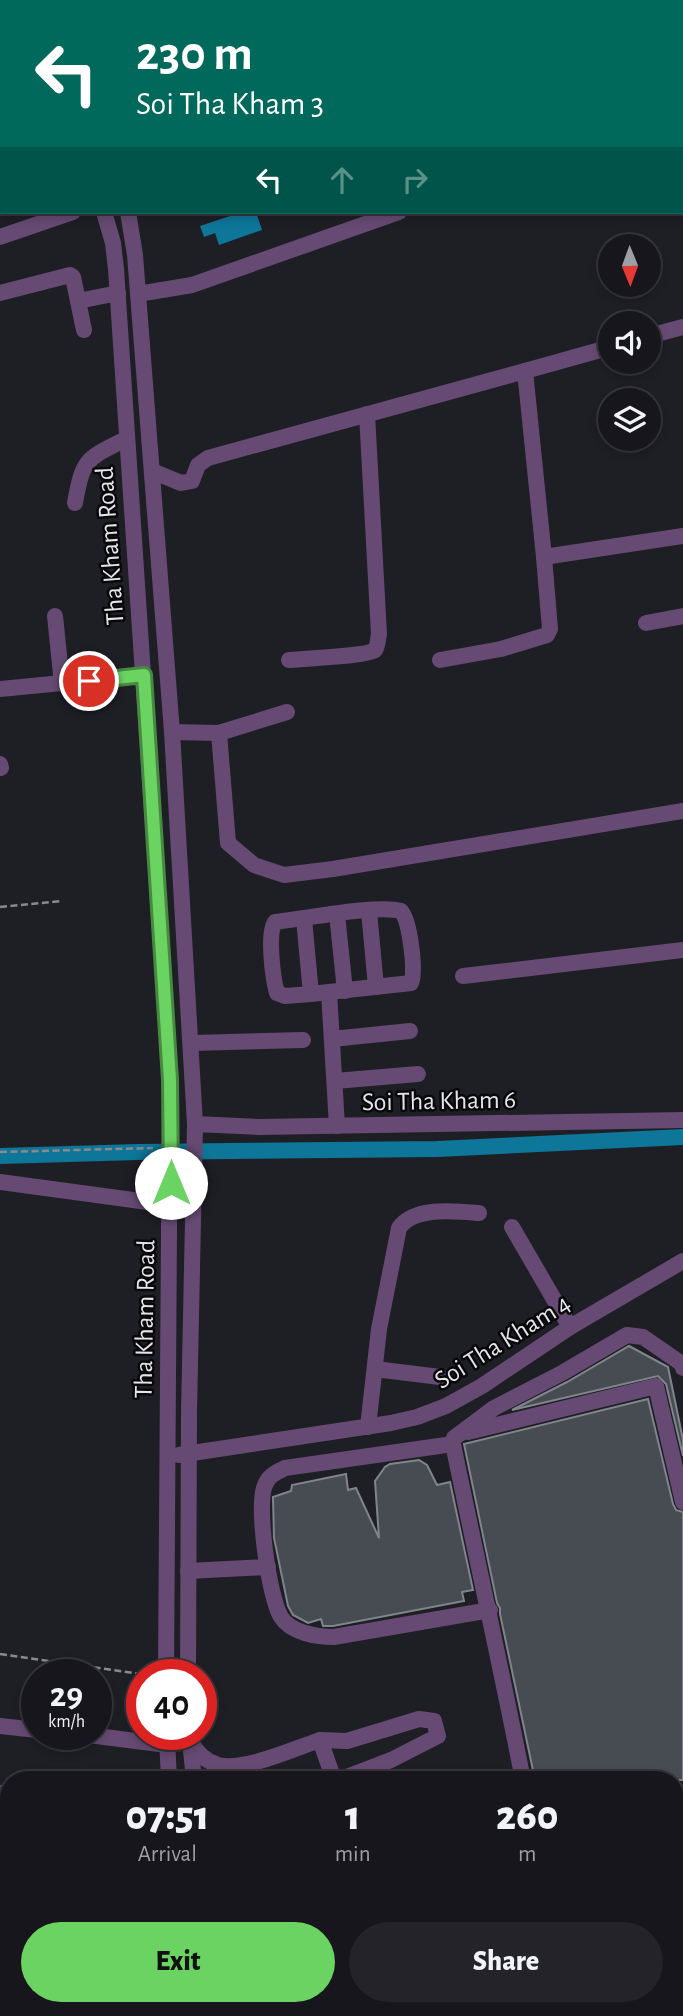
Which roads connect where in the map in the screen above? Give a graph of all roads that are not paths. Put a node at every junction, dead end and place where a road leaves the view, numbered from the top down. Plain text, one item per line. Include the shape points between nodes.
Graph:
1 (67, 214) edge
2 (105, 214) edge
3 (128, 214) edge
4 (393, 214) edge
5 (0, 237) edge
6 (0, 293) edge
7 (118, 293) junction
8 (138, 294) junction
9 (78, 301) junction
10 (683, 327) edge
11 (84, 330) dead end
12 (661, 333) edge
13 (598, 351) edge
14 (526, 371) junction
15 (367, 414) junction
16 (126, 439) junction
17 (152, 471) junction
18 (75, 503) dead end
19 (683, 536) edge
20 (544, 557) junction
21 (55, 616) dead end
22 (683, 616) edge
23 (646, 623) dead end
24 (289, 660) dead end
25 (440, 660) dead end
26 (144, 675) junction
27 (62, 684) junction
28 (0, 689) edge
29 (287, 712) dead end
30 (172, 732) junction
31 (219, 733) junction
32 (683, 811) edge
33 (369, 911) junction
34 (337, 915) junction
35 (304, 919) junction
36 (683, 950) edge
37 (463, 976) dead end
38 (376, 987) junction
39 (337, 991) junction
40 (311, 994) junction
41 (410, 1031) dead end
42 (332, 1039) junction
43 (303, 1040) dead end
44 (192, 1044) junction
45 (418, 1074) dead end
46 (335, 1081) junction
47 (683, 1120) edge
48 (338, 1126) junction
49 (195, 1130) junction
50 (0, 1182) edge
51 (170, 1205) junction
52 (479, 1213) dead end
53 (512, 1227) dead end
54 (683, 1261) edge
55 (570, 1327) junction
56 (683, 1368) edge
57 (375, 1369) junction
58 (440, 1377) dead end
59 (368, 1427) junction
60 (454, 1440) junction
61 (189, 1454) junction
62 (168, 1456) junction
63 (683, 1502) edge
64 (268, 1567) junction
65 (188, 1571) junction
66 (489, 1610) junction
67 (166, 1659) edge
68 (188, 1659) edge
69 (0, 1726) edge
70 (21, 1728) edge
71 (320, 1740) junction
72 (168, 1750) edge
73 (191, 1750) edge
74 (196, 1750) edge
75 (169, 1771) edge
76 (193, 1771) edge
77 (333, 1771) edge
78 (361, 1771) edge
79 (521, 1771) edge

1 - 5 street
2 - 7 street, Tha Kham Road
3 - 8 street, Tha Kham Road
4 - 8 street via 192,285
6 - 9 street via 66,274 73,277
7 - 9 street
7 - 16 street, Tha Kham Road
8 - 17 street, Tha Kham Road
9 - 11 street
10 - 12 street
13 - 14 street
14 - 15 street
14 - 20 street
15 - 17 street via 208,458 198,465 192,481 181,483
15 - 24 street via 377,648
16 - 18 street via 85,464
16 - 26 street, Tha Kham Road
17 - 30 street, Tha Kham Road
19 - 20 street
20 - 25 street via 547,635
21 - 27 street
22 - 23 street
26 - 27 street
26 - 51 street, Tha Kham Road via 170,1080
27 - 28 street
29 - 31 street
30 - 31 street
30 - 44 street, Tha Kham Road
31 - 32 street via 228,843 254,865 284,875
33 - 34 street
33 - 38 street
33 - 38 street via 396,910 405,915 414,974 411,983
34 - 35 street
34 - 39 street
35 - 40 street
35 - 40 street via 275,922 272,949 277,993
36 - 37 street
38 - 39 street
39 - 40 street
39 - 42 street
41 - 42 street
42 - 46 street
43 - 44 street
44 - 49 street, Tha Kham Road
45 - 46 street
46 - 48 street
47 - 48 street, Soi Tha Kham 6
48 - 49 street, Soi Tha Kham 6
49 - 61 street, Tha Kham Road
50 - 51 street
51 - 62 street, Tha Kham Road
52 - 57 street via 411,1216 399,1228
53 - 55 street
54 - 55 street, Soi Tha Kham 4
55 - 59 street, Soi Tha Kham 4 via 446,1406
56 - 60 street via 643,1337 627,1335 494,1408
57 - 58 street
57 - 59 street
59 - 61 street, Soi Tha Kham 4
60 - 63 street via 656,1385
60 - 64 street via 285,1468 271,1475 265,1485 262,1516
60 - 66 street
61 - 62 street, Soi Tha Kham 4
61 - 65 street, Tha Kham Road
62 - 67 street, Tha Kham Road
64 - 65 street
64 - 66 street via 280,1616 296,1630 319,1636
65 - 68 street, Tha Kham Road
66 - 79 street
69 - 70 street
71 - 74 street via 233,1766 220,1765
71 - 77 street
71 - 78 street via 346,1741 419,1719 434,1721 438,1736
72 - 75 street
73 - 76 street

